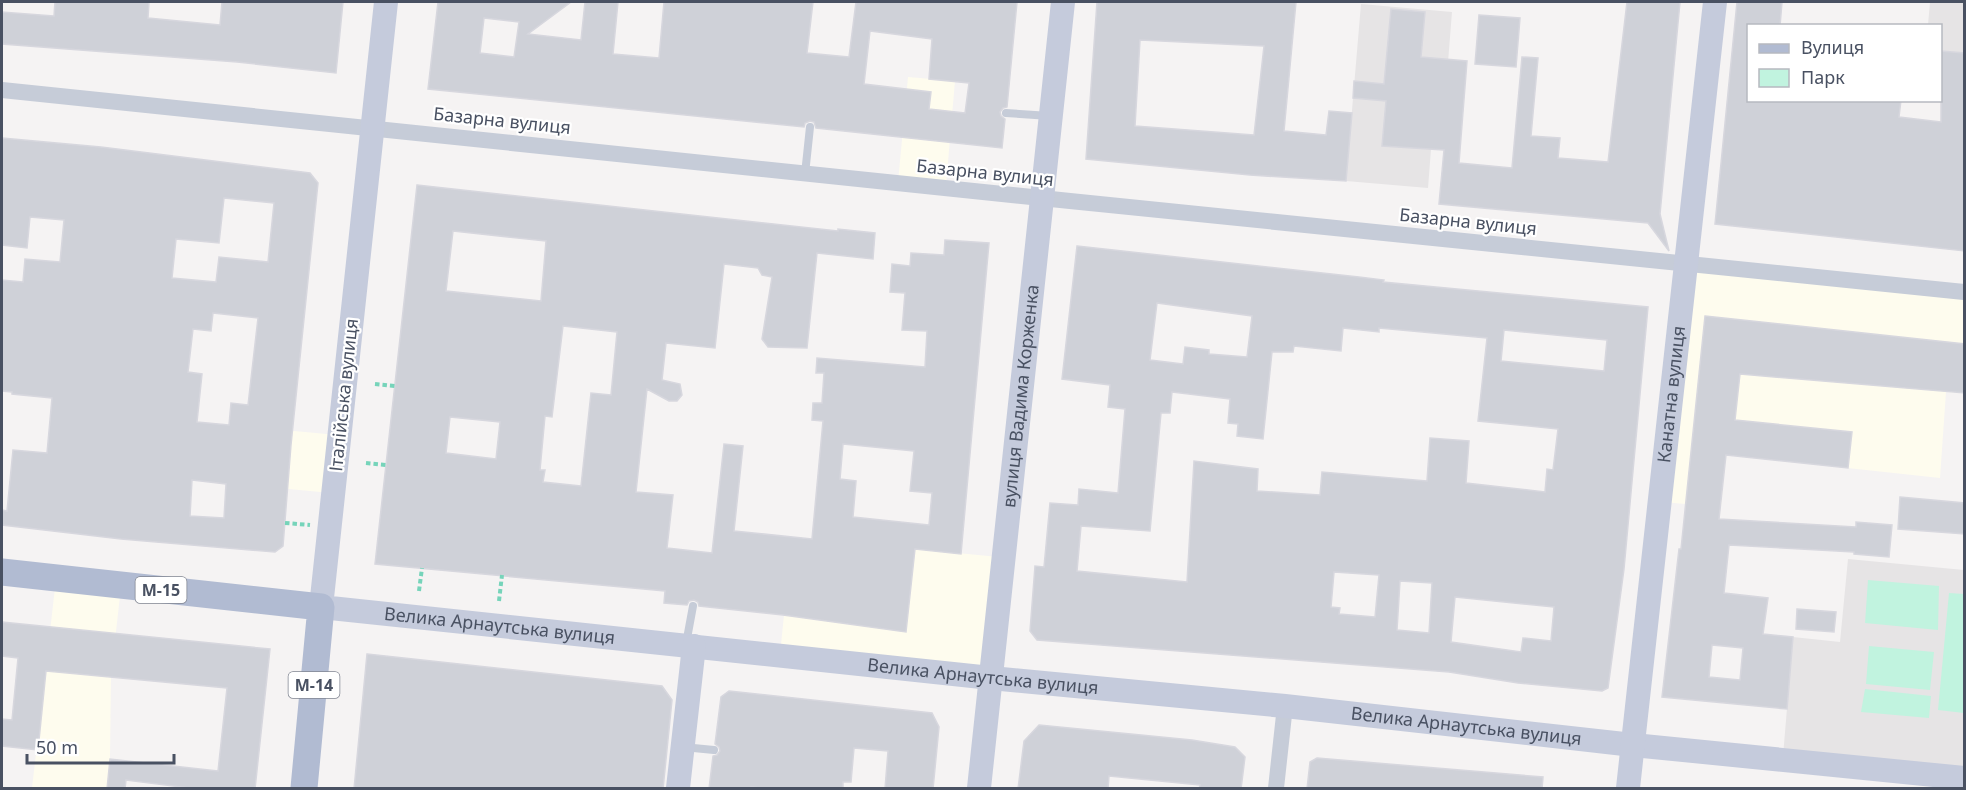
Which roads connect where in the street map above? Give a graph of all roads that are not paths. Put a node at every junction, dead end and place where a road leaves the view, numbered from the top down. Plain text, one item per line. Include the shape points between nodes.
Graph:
1 (386, 2) edge
2 (1063, 2) edge
3 (1716, 2) edge
4 (2, 90) edge
5 (1006, 113) dead end
6 (1051, 116) junction
7 (373, 127) junction
8 (810, 127) dead end
9 (806, 174) junction
10 (1042, 198) junction
11 (1686, 264) junction
12 (1965, 292) edge
13 (2, 572) edge
14 (693, 606) dead end
15 (321, 607) junction
16 (690, 645) junction
17 (991, 678) junction
18 (1285, 706) junction
19 (1633, 745) junction
20 (683, 747) junction
21 (714, 750) dead end
22 (1965, 778) edge
23 (304, 789) edge
24 (678, 789) edge
25 (979, 789) edge
26 (1276, 789) edge
27 (1628, 789) edge

1 - 7 main road, Італійська вулиця / М-14
2 - 6 main road, вулиця Вадима Корженка
3 - 11 main road, Канатна вулиця
4 - 7 street, Базарна вулиця
5 - 6 lane
6 - 10 main road, вулиця Вадима Корженка
7 - 9 street, Базарна вулиця
7 - 15 main road, Італійська вулиця / М-14
8 - 9 lane
9 - 10 street, Базарна вулиця
10 - 11 street, Базарна вулиця
10 - 17 main road, вулиця Вадима Корженка
11 - 12 street, Базарна вулиця
11 - 19 main road, Канатна вулиця
13 - 15 main road, Велика Арнаутська вулиця / М-15
14 - 16 lane
15 - 16 main road, Велика Арнаутська вулиця
15 - 23 main road, Італійська вулиця / М-14
16 - 17 main road, Велика Арнаутська вулиця
16 - 20 main road
17 - 18 main road, Велика Арнаутська вулиця
17 - 25 main road, вулиця Вадима Корженка
18 - 19 main road, Велика Арнаутська вулиця
18 - 26 street
19 - 22 main road, Велика Арнаутська вулиця
19 - 27 main road, Канатна вулиця
20 - 21 lane
20 - 24 main road

